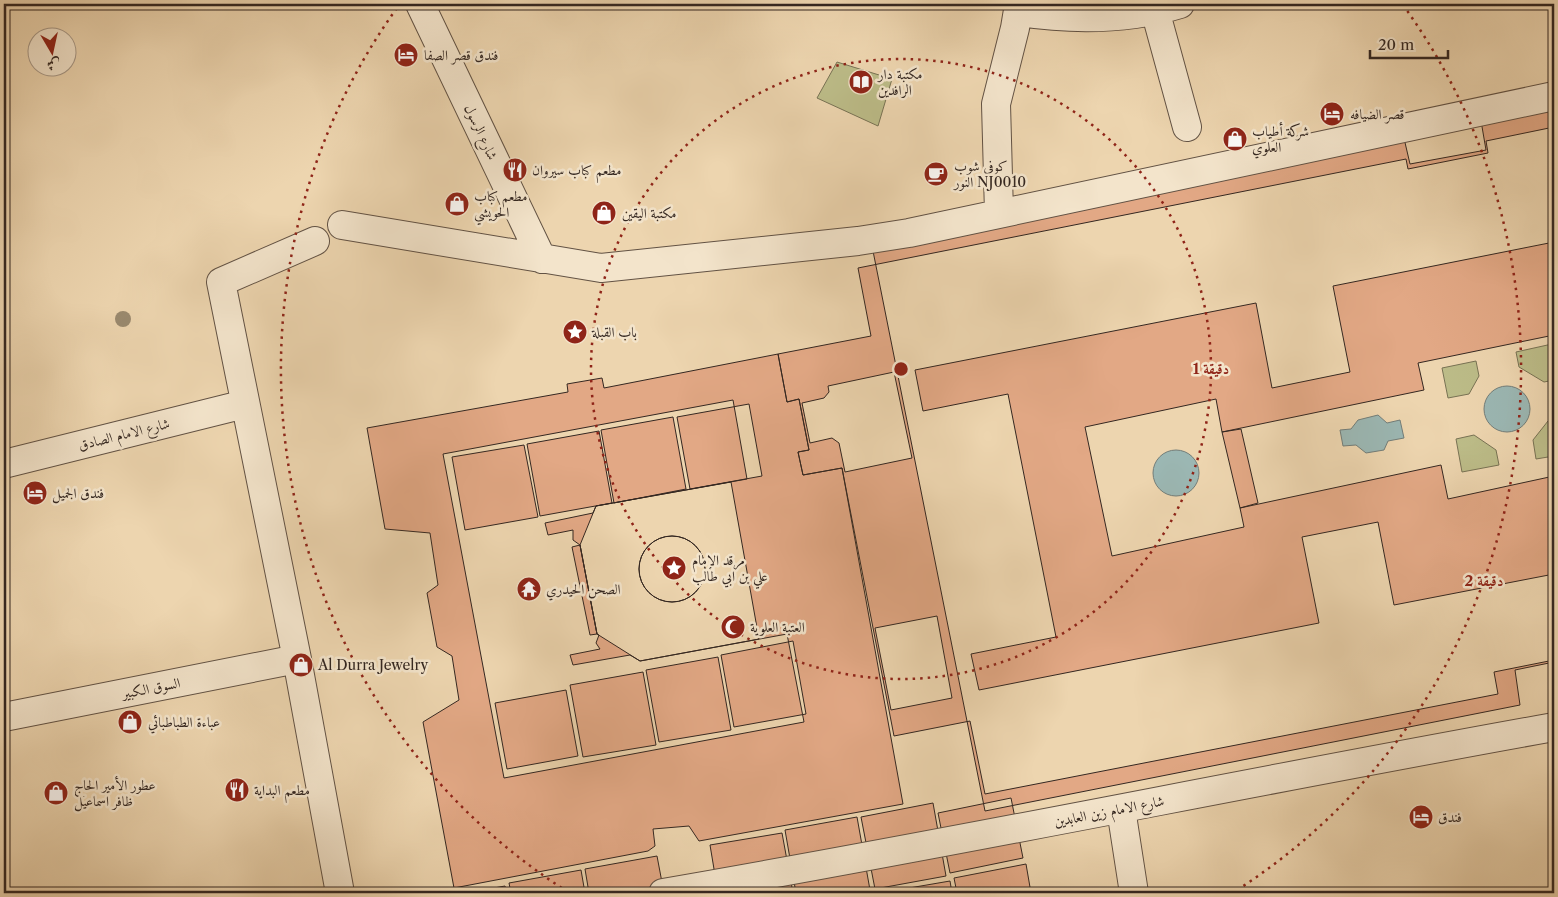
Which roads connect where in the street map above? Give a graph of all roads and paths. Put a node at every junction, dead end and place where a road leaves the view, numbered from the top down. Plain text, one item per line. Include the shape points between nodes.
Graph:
1 (420, 4) edge
2 (1168, 7) edge
3 (1019, 8) edge
4 (1554, 96) edge
5 (1187, 127) dead end
6 (999, 213) junction
7 (342, 225) dead end
8 (315, 241) dead end
9 (542, 259) junction
10 (245, 404) junction
11 (4, 464) edge
12 (297, 659) junction
13 (4, 717) edge
14 (1554, 727) edge
15 (1120, 809) junction
16 (692, 891) edge
17 (340, 893) edge
18 (663, 893) edge
19 (1134, 893) edge

1 - 9 street, شارع الرسول
2 - 3 street via 1105,17 1045,16
2 - 5 street
3 - 6 street via 996,104
4 - 6 street
6 - 9 street via 858,241 601,268
7 - 9 street
8 - 10 street via 221,282
10 - 11 street, شارع الامام الصادق
10 - 12 street
12 - 13 street, السوق الكبير
12 - 17 street
14 - 15 street, شارع الامام زين العابدين
15 - 16 street, شارع الامام زين العابدين
15 - 19 street
16 - 18 street, شارع الامام زين العابدين

